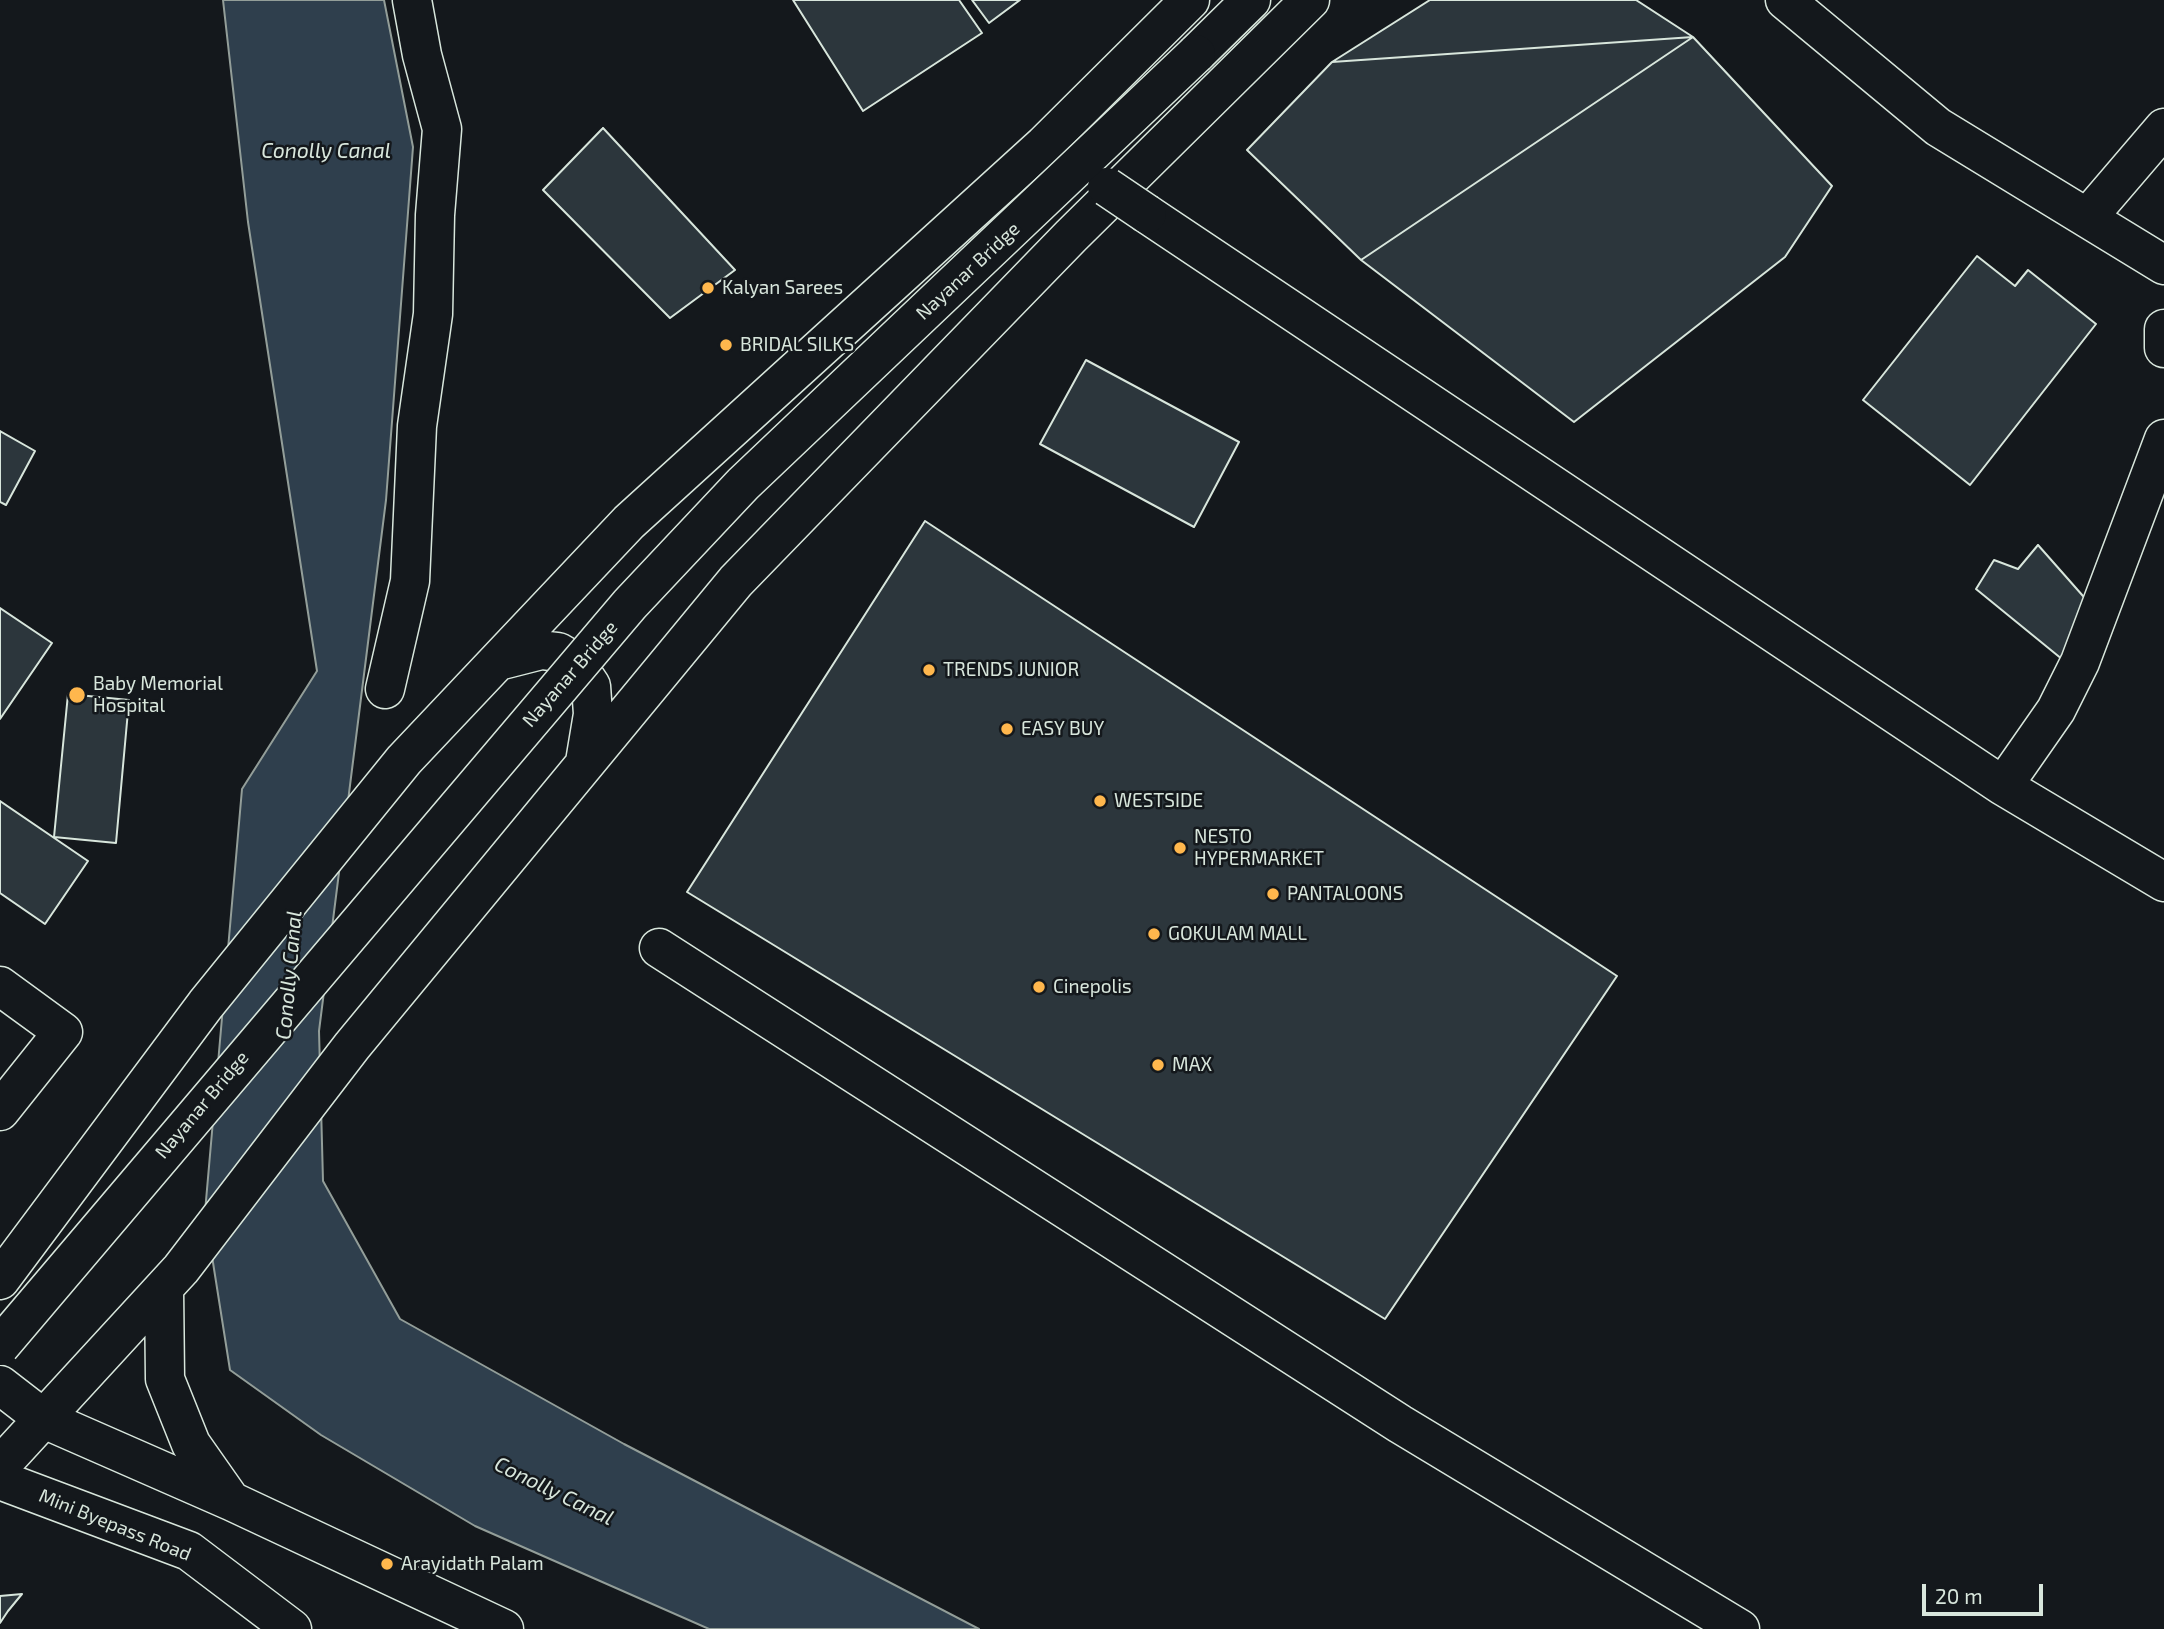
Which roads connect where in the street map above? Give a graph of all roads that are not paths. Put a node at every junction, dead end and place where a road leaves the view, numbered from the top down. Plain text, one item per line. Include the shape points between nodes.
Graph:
1 (412, 0) edge
2 (1190, 0) edge
3 (1251, 0) edge
4 (1310, 0) edge
5 (1785, 0) edge
6 (2164, 128) edge
7 (1100, 182) dead end
8 (2087, 218) junction
9 (2164, 265) edge
10 (2164, 329) edge
11 (2164, 348) edge
12 (2164, 439) edge
13 (498, 662) junction
14 (385, 689) dead end
15 (585, 764) junction
16 (2003, 786) junction
17 (2164, 882) edge
18 (659, 948) dead end
19 (0, 986) edge
20 (0, 1111) edge
21 (172, 1279) junction
22 (0, 1280) edge
23 (0, 1346) edge
24 (0, 1385) edge
25 (44, 1419) junction
26 (0, 1466) edge
27 (0, 1480) edge
28 (231, 1501) junction
29 (292, 1629) edge
30 (504, 1629) edge
31 (1740, 1629) edge

1 - 14 main road via 443,129 433,314 417,426 410,581
2 - 13 main road via 1044,145 629,522
3 - 23 main road, Nayanar Bridge, bridge via 743,484 630,604
4 - 15 main road via 1071,236 745,571
5 - 8 main road via 1938,127
6 - 8 main road
7 - 16 main road, bridge
8 - 9 main road
10 - 11 main road
12 - 16 main road via 2080,662 2056,710
13 - 15 main road via 541,650 558,652 575,662 591,686 593,714
13 - 22 main road via 404,760 206,1004
15 - 21 main road via 352,1046
16 - 17 main road
18 - 31 main road via 1400,1424
19 - 20 main road via 63,1032
21 - 25 main road
21 - 28 main road via 165,1379 191,1444
24 - 25 main road
25 - 26 main road
25 - 28 main road
27 - 29 main road, Mini Byepass Road via 189,1551
28 - 30 main road

